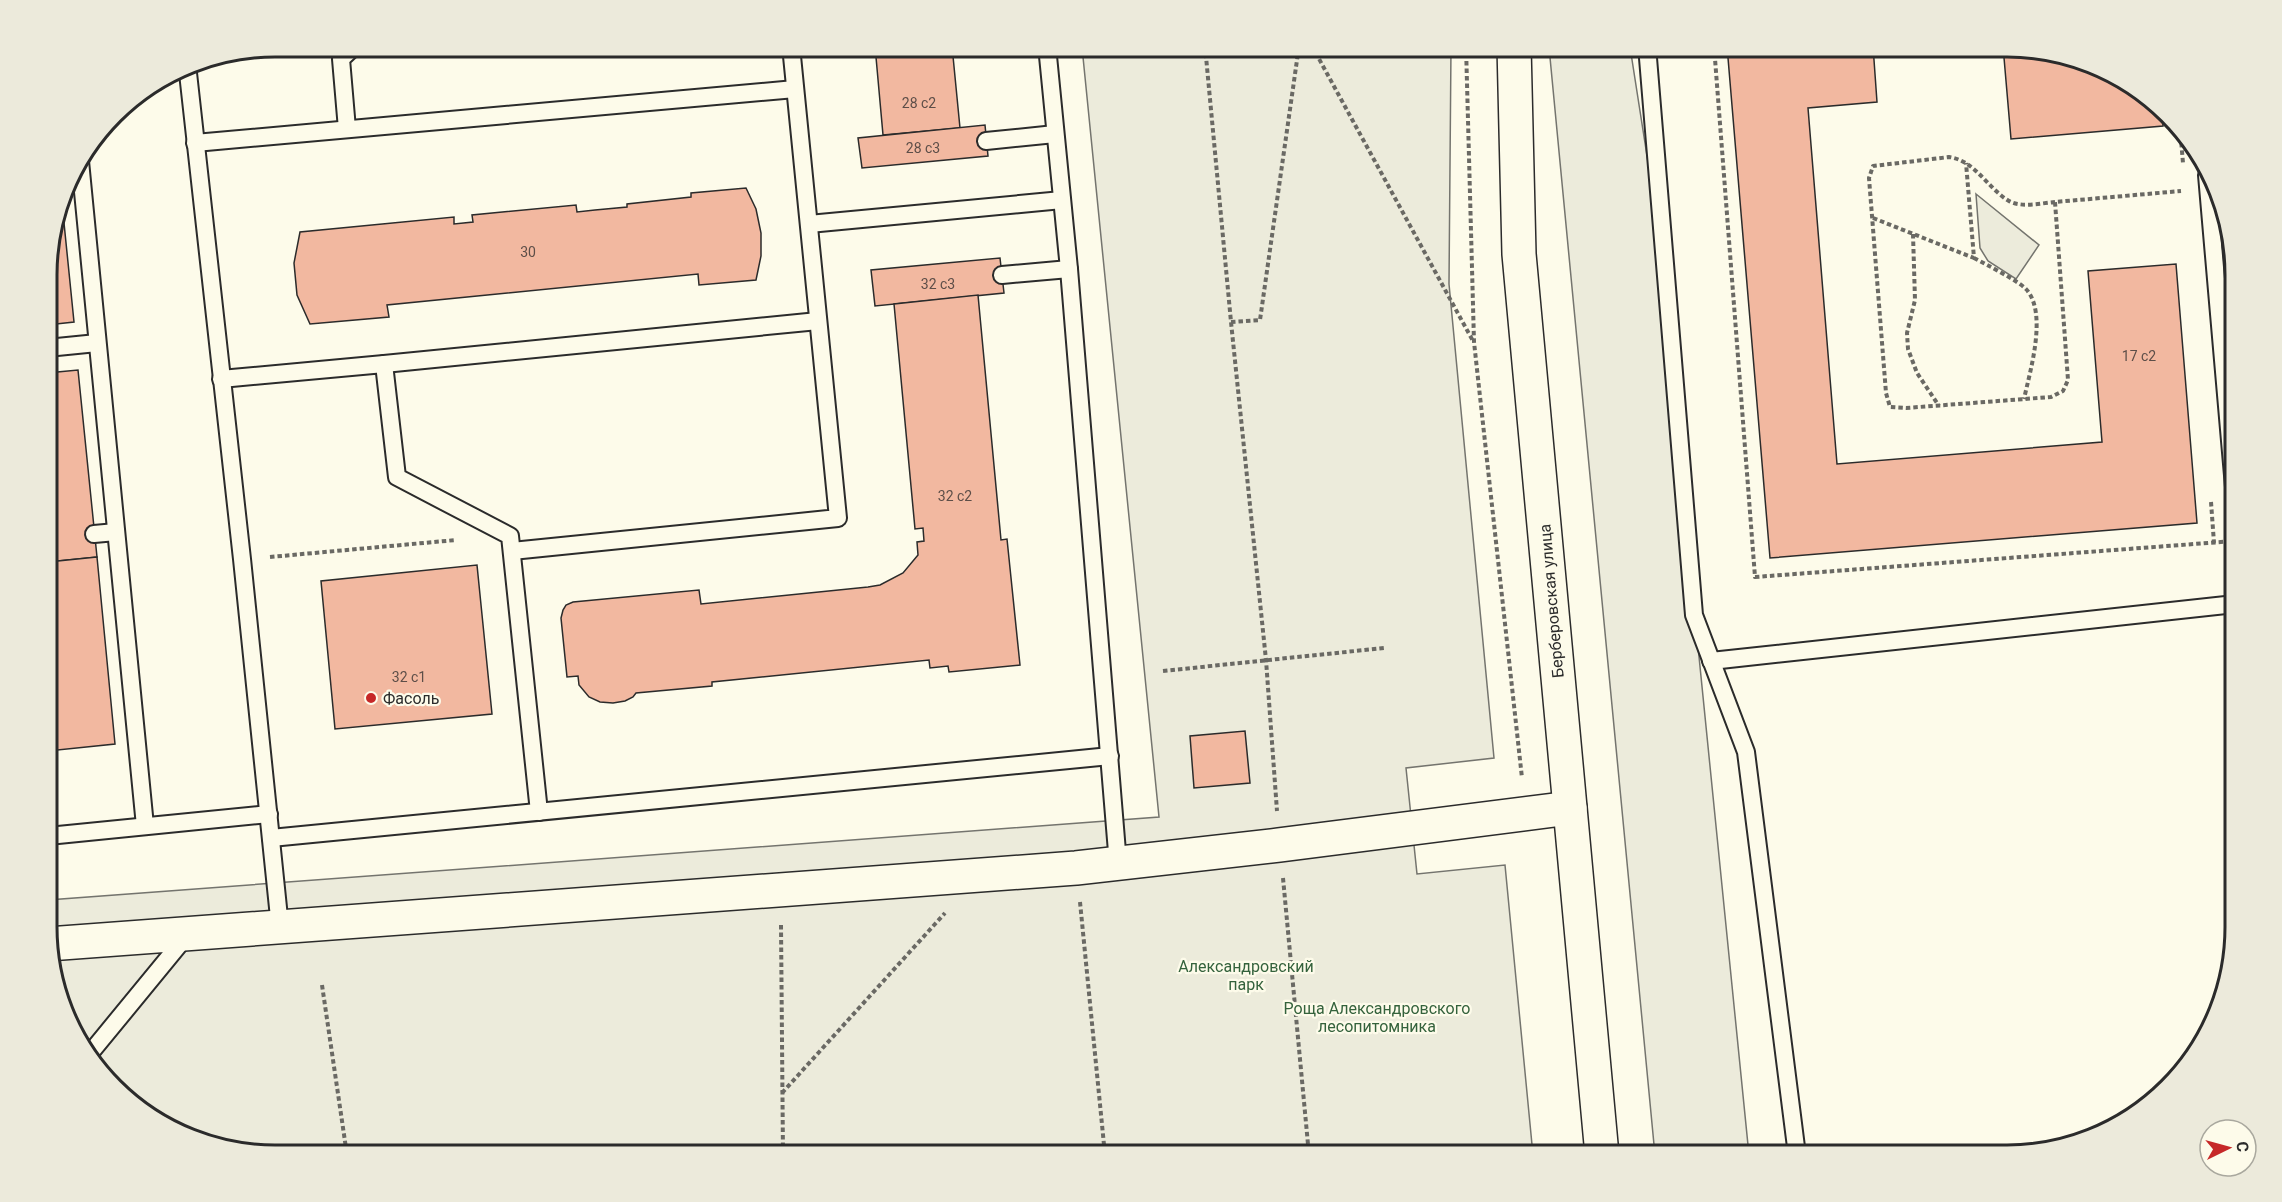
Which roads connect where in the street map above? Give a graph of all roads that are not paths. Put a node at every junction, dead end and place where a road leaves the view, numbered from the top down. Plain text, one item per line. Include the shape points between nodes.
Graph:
1 (343, 57) edge
2 (792, 57) edge
3 (1048, 57) edge
4 (1514, 57) edge
5 (1648, 57) edge
6 (188, 75) edge
7 (795, 89) junction
8 (347, 129) junction
9 (1055, 134) junction
10 (986, 141) dead end
11 (195, 143) junction
12 (81, 174) edge
13 (2209, 192) edge
14 (1062, 200) junction
15 (809, 224) junction
16 (1069, 269) junction
17 (1002, 275) dead end
18 (818, 321) junction
19 (97, 343) junction
20 (57, 347) edge
21 (384, 364) junction
22 (221, 379) junction
23 (2225, 383) edge
24 (116, 532) junction
25 (94, 534) dead end
26 (511, 543) junction
27 (2225, 605) edge
28 (1712, 661) junction
29 (1110, 756) junction
30 (1570, 808) junction
31 (539, 812) junction
32 (269, 814) junction
33 (145, 826) junction
34 (57, 835) edge
35 (271, 838) junction
36 (1119, 864) junction
37 (280, 927) junction
38 (188, 933) junction
39 (57, 943) edge
40 (94, 1048) edge
41 (1601, 1145) edge
42 (1796, 1145) edge

1 - 8 lane
2 - 7 lane
3 - 9 lane
4 - 30 street, Берберовская улица via 1519,254
5 - 28 lane via 1694,615
6 - 11 lane
7 - 8 lane
7 - 15 lane
8 - 11 lane
9 - 10 lane
9 - 14 lane
11 - 22 lane
12 - 19 lane
13 - 23 lane
14 - 15 lane
14 - 16 lane
15 - 18 lane
16 - 17 lane
16 - 29 lane
18 - 21 lane
18 - 26 lane via 838,518
19 - 20 lane
19 - 24 lane
21 - 22 lane
21 - 26 lane via 397,477
22 - 32 lane
24 - 25 lane
24 - 33 lane
26 - 31 lane
27 - 28 lane
28 - 42 lane via 1746,752
29 - 31 lane
29 - 36 lane
30 - 36 street
30 - 41 street, Берберовская улица
31 - 35 lane
32 - 33 lane
32 - 35 lane
33 - 34 lane
35 - 37 lane
36 - 37 street
37 - 38 street
38 - 39 street
38 - 40 lane

